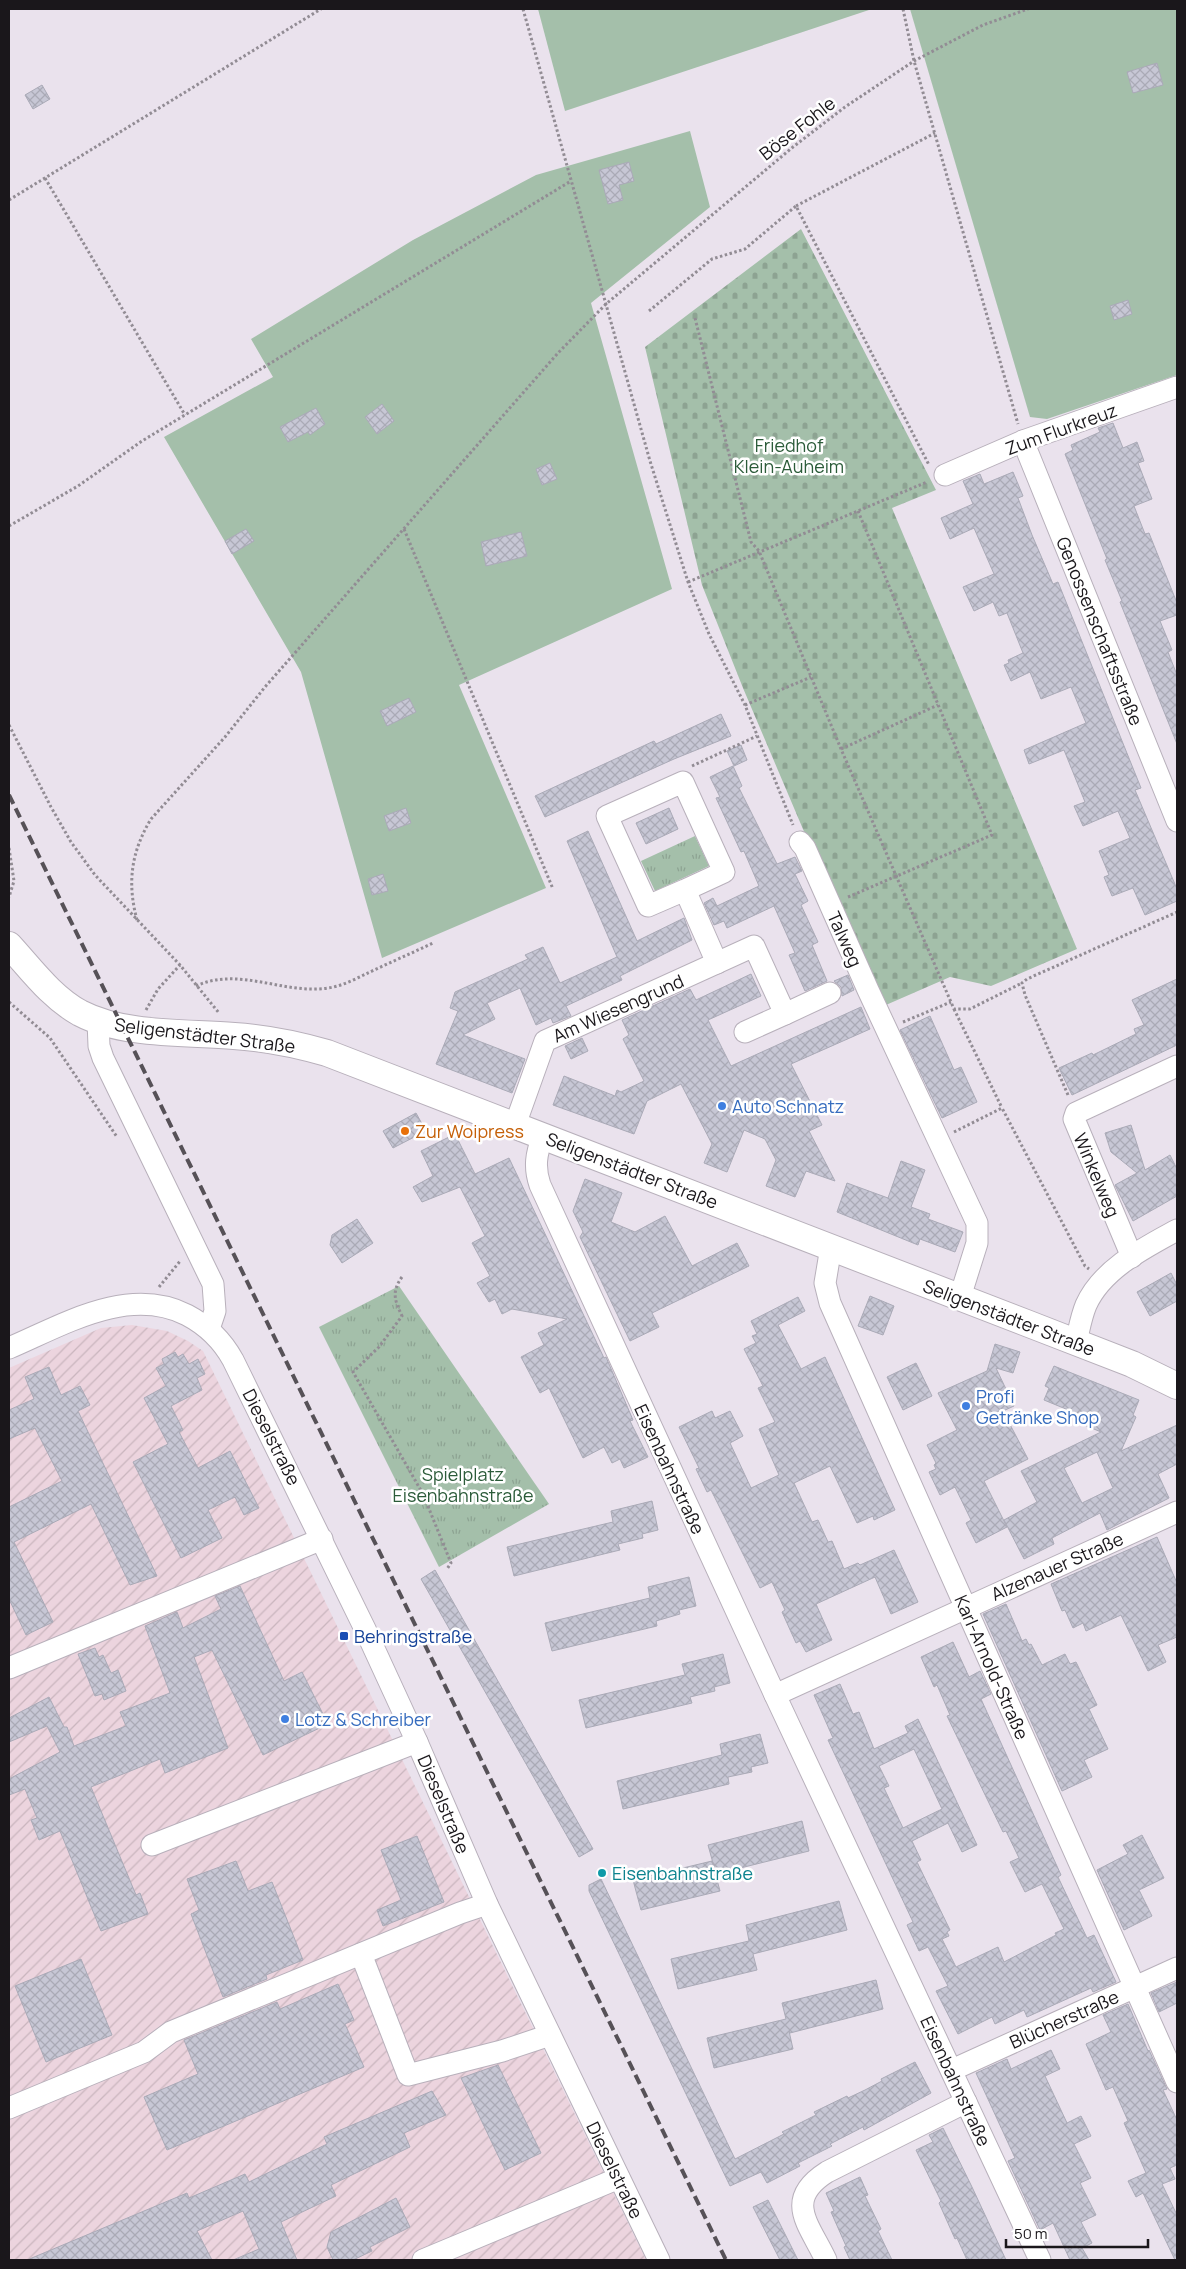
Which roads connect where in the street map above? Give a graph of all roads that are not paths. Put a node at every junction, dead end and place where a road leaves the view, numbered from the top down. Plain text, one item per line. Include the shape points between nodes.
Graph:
1 (1177, 387) edge
2 (1023, 441) junction
3 (941, 477) road end
4 (1177, 821) edge
5 (800, 842) road end
6 (684, 890) junction
7 (9, 945) edge
8 (717, 963) junction
9 (830, 994) dead end
10 (785, 1014) junction
11 (98, 1021) junction
12 (745, 1032) dead end
13 (1177, 1066) edge
14 (515, 1125) junction
15 (543, 1136) junction
16 (1177, 1230) edge
17 (831, 1248) junction
18 (1132, 1257) junction
19 (960, 1297) junction
20 (209, 1329) junction
21 (1076, 1342) junction
22 (9, 1348) edge
23 (1177, 1386) edge
24 (1177, 1512) edge
25 (322, 1539) junction
26 (966, 1607) junction
27 (9, 1668) edge
28 (774, 1696) junction
29 (417, 1742) junction
30 (152, 1845) dead end
31 (487, 1904) junction
32 (361, 1954) junction
33 (1177, 1968) edge
34 (1134, 1987) junction
35 (550, 2035) junction
36 (952, 2070) junction
37 (1177, 2082) edge
38 (966, 2102) junction
39 (9, 2108) edge
40 (618, 2178) junction
41 (423, 2260) edge
42 (659, 2260) edge
43 (826, 2260) edge
44 (1040, 2260) edge

1 - 2 street, Zum Flurkreuz
2 - 3 street, Zum Flurkreuz
2 - 4 street, Genossenschaftsstraße
5 - 19 street, Talweg via 806,848 868,990 977,1223 977,1243
6 - 6 street via 648,906 607,816 683,782 724,872
6 - 8 street
7 - 11 main road, Seligenstädter Straße via 65,1004
8 - 10 street, Am Wiesengrund via 754,946
8 - 14 street, Am Wiesengrund via 545,1041
9 - 10 street
10 - 12 street
11 - 14 main road, Seligenstädter Straße via 144,1029 287,1042 327,1053
11 - 20 street via 103,1058 208,1269 216,1295
13 - 18 street, Winkelweg via 1076,1113 1074,1120
14 - 15 main road, Seligenstädter Straße
15 - 17 main road, Seligenstädter Straße
15 - 28 street, Eisenbahnstraße via 536,1153 540,1185
16 - 18 street
17 - 19 main road, Seligenstädter Straße
17 - 26 street, Karl-Arnold-Straße via 826,1269 826,1294
18 - 21 street via 1103,1280 1087,1304
19 - 21 main road, Seligenstädter Straße
20 - 22 street, Dieselstraße via 182,1313 162,1306 112,1307
20 - 25 street, Dieselstraße via 233,1360
21 - 23 main road, Seligenstädter Straße
24 - 26 street, Alzenauer Straße
25 - 27 street
25 - 29 street, Dieselstraße
26 - 28 street, Alzenauer Straße
26 - 34 street, Karl-Arnold-Straße
28 - 36 street, Eisenbahnstraße
29 - 30 street
29 - 31 street, Dieselstraße
31 - 32 street
31 - 35 street, Dieselstraße
32 - 35 street via 408,2075
32 - 39 street via 171,2032 144,2052
33 - 34 street, Blücherstraße
34 - 36 street, Blücherstraße
34 - 37 street, Karl-Arnold-Straße
35 - 40 street, Dieselstraße
36 - 38 street, Eisenbahnstraße
38 - 43 street via 827,2172 808,2187 802,2198 802,2211
38 - 44 street, Eisenbahnstraße
40 - 41 street
40 - 42 street, Dieselstraße

